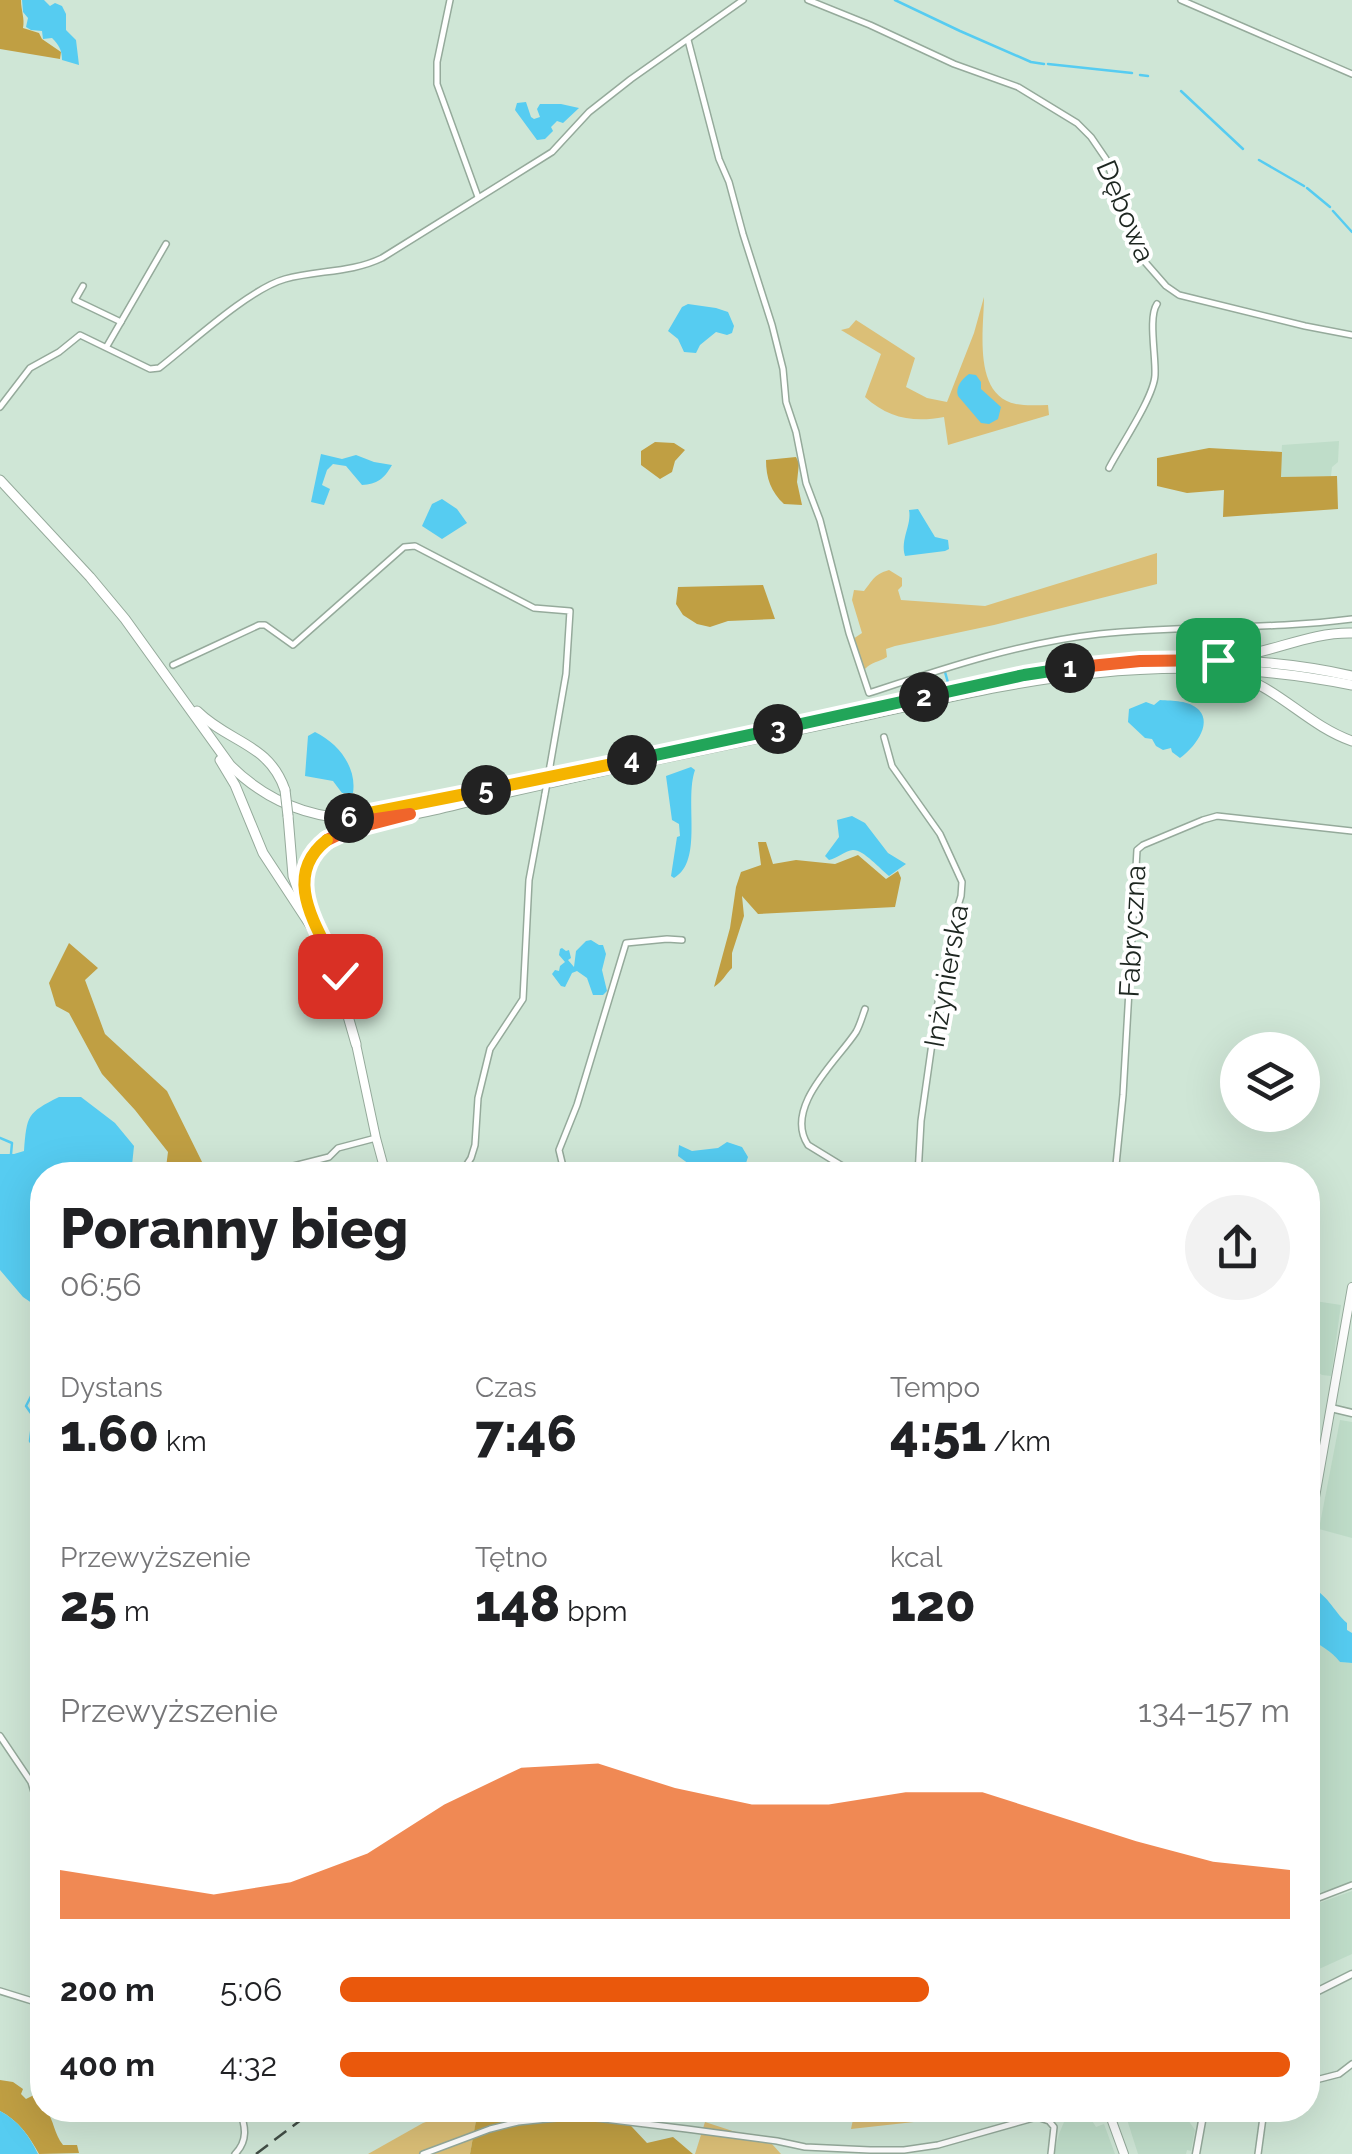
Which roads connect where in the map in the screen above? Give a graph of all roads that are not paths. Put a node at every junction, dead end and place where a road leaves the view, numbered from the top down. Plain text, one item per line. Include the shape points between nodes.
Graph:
1 (450, 0) edge
2 (743, 0) edge
3 (808, 0) edge
4 (1181, 0) edge
5 (688, 40) junction
6 (1352, 74) edge
7 (478, 198) junction
8 (166, 244) dead end
9 (83, 286) dead end
10 (1157, 304) dead end
11 (121, 322) junction
12 (1352, 335) edge
13 (107, 346) junction
14 (0, 406) edge
15 (1109, 468) dead end
16 (0, 480) edge
17 (1352, 619) edge
18 (1352, 633) edge
19 (1201, 664) junction
20 (173, 665) dead end
21 (1352, 676) edge
22 (1352, 684) edge
23 (191, 709) junction
24 (884, 737) dead end
25 (1352, 741) edge
26 (220, 753) junction
27 (410, 814) junction
28 (344, 818) junction
29 (1352, 831) edge
30 (310, 915) junction
31 (682, 940) dead end
32 (865, 1009) dead end
33 (356, 1044) junction
34 (376, 1138) junction
35 (305, 1162) edge
36 (382, 1162) edge
37 (468, 1162) edge
38 (562, 1162) edge
39 (835, 1162) edge
40 (919, 1162) edge
41 (1116, 1162) edge
42 (1352, 1287) edge
43 (1331, 1408) junction
44 (1352, 1413) edge
45 (1320, 1470) edge
46 (0, 1736) edge
47 (30, 1779) edge
48 (1352, 1885) edge
49 (1320, 1897) edge
50 (1352, 1974) edge
51 (1320, 1990) edge
52 (0, 1992) edge
53 (30, 2001) edge
54 (1352, 2064) edge
55 (1320, 2079) edge
56 (244, 2122) edge
57 (518, 2122) edge
58 (632, 2122) edge
59 (1015, 2122) edge
60 (1049, 2122) edge
61 (1112, 2122) edge
62 (1202, 2122) edge
63 (1262, 2122) edge
64 (235, 2154) edge
65 (423, 2154) edge
66 (1052, 2154) edge
67 (1124, 2154) edge
68 (1196, 2154) edge
69 (1258, 2154) edge

1 - 7 street via 437,84
2 - 5 street
3 - 12 street, Dębowa via 1002,80 1076,124 1106,159 1144,262 1178,295
4 - 6 street
5 - 7 street via 589,112 552,152
5 - 17 street via 869,693 1061,639
7 - 13 street via 364,267 274,283 159,368
8 - 11 street
9 - 11 street via 75,300
10 - 15 street via 1151,317 1155,381
11 - 13 street
13 - 14 street via 80,335 30,368
16 - 23 main road via 125,618
18 - 19 main road via 1312,636
19 - 21 main road via 1283,665
19 - 22 main road
19 - 25 main road via 1259,683
19 - 27 main road via 1025,682
19 - 28 main road via 1096,664 1024,675
20 - 37 street, bridge via 259,625 293,645 404,547 415,546 534,608 570,611 566,674 529,880 523,1000 490,1049
23 - 26 main road
23 - 30 main road, bridge via 274,765 285,790 295,885
24 - 40 street, Inżynierska via 892,766 940,834 962,882 937,1008
26 - 28 main road via 279,802
26 - 33 main road via 263,853 330,960
27 - 28 main road
27 - 30 main road via 340,833 321,845 304,880
29 - 41 street, Fabryczna via 1217,816 1137,850
30 - 33 main road via 340,976
31 - 38 street via 626,943 560,1150
32 - 39 street via 813,1087 802,1122 812,1148
33 - 34 main road
34 - 35 street
34 - 36 main road
42 - 43 main road
43 - 44 street
43 - 45 main road
46 - 47 street
48 - 49 street
50 - 51 street
52 - 53 street
54 - 55 street
56 - 64 street via 245,2137
57 - 65 street
58 - 59 street via 806,2147 904,2150
60 - 66 street
61 - 67 main road
62 - 68 street
63 - 69 street

